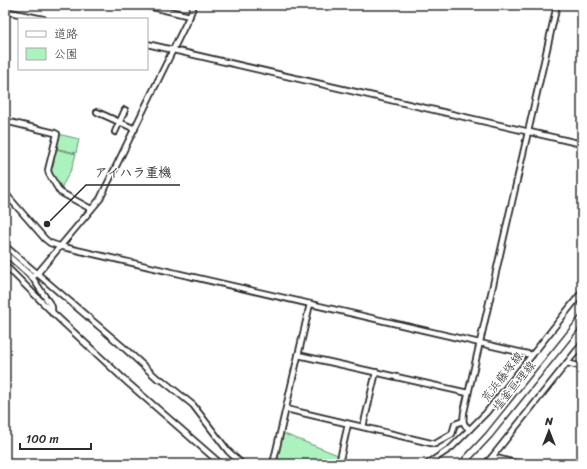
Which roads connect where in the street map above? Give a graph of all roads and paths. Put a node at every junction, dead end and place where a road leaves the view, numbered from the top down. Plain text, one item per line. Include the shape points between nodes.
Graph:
1 (144, 5) edge
2 (194, 5) edge
3 (557, 5) edge
4 (5, 11) edge
5 (190, 16) junction
6 (38, 18) edge
7 (148, 44) edge
8 (173, 50) junction
9 (125, 110) dead end
10 (97, 112) dead end
11 (5, 121) edge
12 (120, 122) junction
13 (135, 128) junction
14 (115, 132) dead end
15 (528, 132) junction
16 (582, 144) edge
17 (5, 193) edge
18 (91, 210) junction
19 (5, 246) edge
20 (59, 246) junction
21 (5, 253) edge
22 (5, 266) edge
23 (37, 274) junction
24 (32, 277) junction
25 (582, 292) edge
26 (310, 304) junction
27 (52, 313) junction
28 (582, 319) edge
29 (479, 343) junction
30 (582, 344) edge
31 (298, 355) junction
32 (532, 355) junction
33 (566, 363) junction
34 (582, 367) edge
35 (376, 372) junction
36 (468, 394) junction
37 (286, 409) junction
38 (463, 421) junction
39 (348, 424) junction
40 (363, 427) junction
41 (470, 429) junction
42 (492, 457) junction
43 (221, 464) edge
44 (242, 464) edge
45 (273, 464) edge
46 (339, 464) edge
47 (427, 464) edge
48 (462, 464) edge
49 (485, 464) edge
50 (520, 464) edge

1 - 5 street
2 - 5 street
3 - 15 street
4 - 6 street
5 - 8 street
7 - 8 street
8 - 13 street
8 - 15 street
9 - 12 street
10 - 12 street
11 - 18 street via 57,134 49,174 60,192
12 - 13 street
12 - 14 street
13 - 18 street via 100,199
15 - 16 street
15 - 29 street
17 - 20 street via 50,243
18 - 20 street
19 - 23 street
20 - 23 street
20 - 26 street
21 - 24 street
22 - 27 street
23 - 24 street
23 - 44 street via 158,379 193,405 228,452
24 - 27 street via 52,307
25 - 32 street, 荒浜藤塚線
26 - 29 street
26 - 31 street
27 - 43 street
28 - 48 main road, 塩釜亘理線 via 489,435
29 - 32 street
29 - 36 street
30 - 33 street
31 - 35 street
31 - 37 street
32 - 41 street, 荒浜藤塚線
33 - 34 street
33 - 42 street
35 - 36 street
35 - 40 street
36 - 38 street
37 - 39 street
37 - 45 street
38 - 40 street via 455,424 452,434 435,444
38 - 41 street
39 - 40 street
39 - 46 street
41 - 47 street, 荒浜藤塚線 via 450,448
42 - 49 street
42 - 50 street

